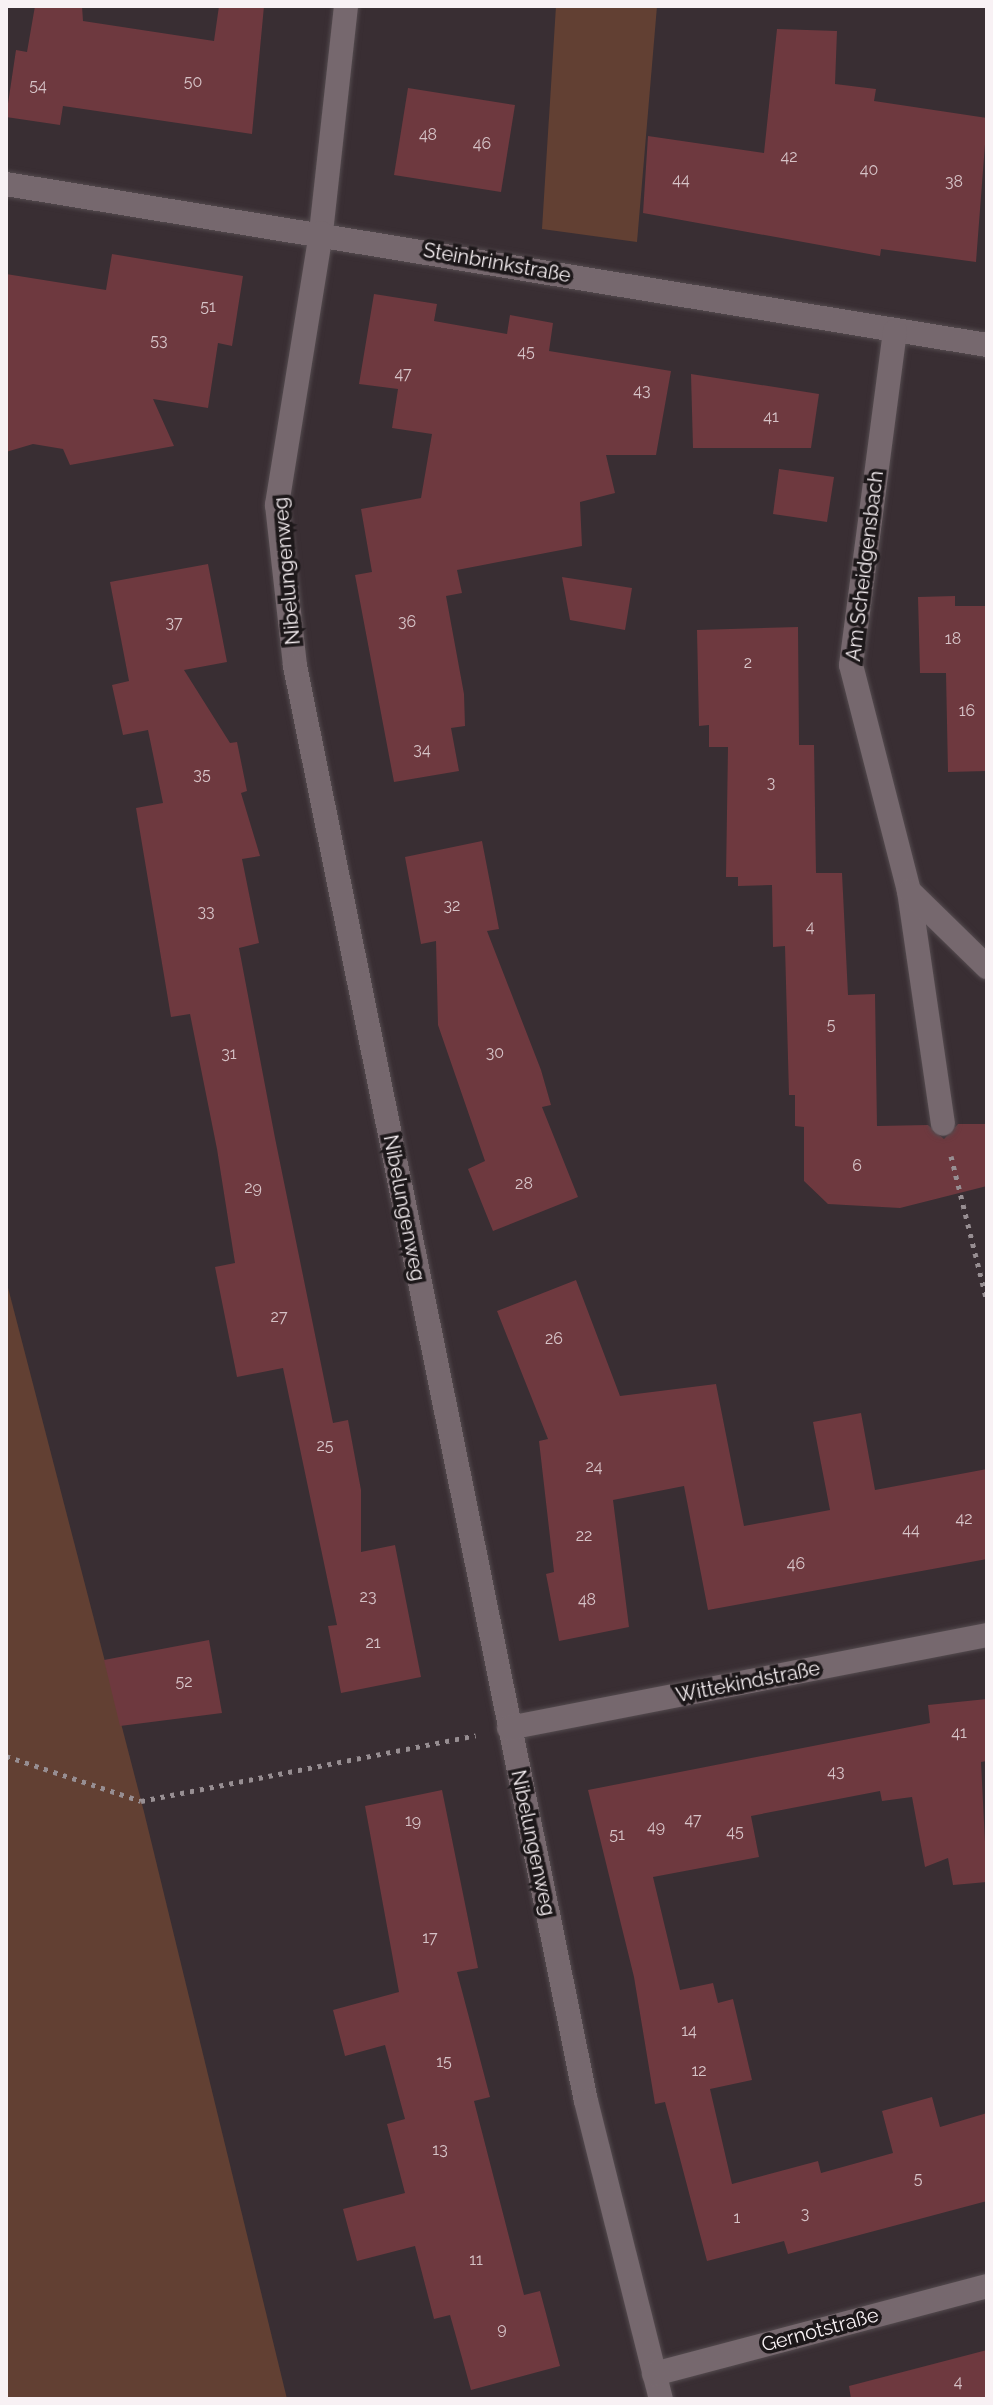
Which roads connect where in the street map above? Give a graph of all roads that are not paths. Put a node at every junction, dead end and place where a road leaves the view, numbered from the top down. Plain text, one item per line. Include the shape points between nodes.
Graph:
1 (346, 6) edge
2 (6, 184) edge
3 (321, 233) junction
4 (895, 331) junction
5 (987, 345) edge
6 (909, 891) junction
7 (987, 967) edge
8 (943, 1124) road end
9 (987, 1635) edge
10 (509, 1728) junction
11 (987, 2286) edge
12 (654, 2374) junction
13 (661, 2399) edge

1 - 3 street, Nibelungenweg
2 - 3 street, Steinbrinkstraße
3 - 4 street, Steinbrinkstraße
3 - 10 street, Nibelungenweg via 277,505 295,666
4 - 5 street, Steinbrinkstraße
4 - 6 street, Am Scheidgensbach via 851,665
6 - 7 street
6 - 8 street, Am Scheidgensbach
9 - 10 street, Wittekindstraße
10 - 12 street, Nibelungenweg via 586,2101
11 - 12 street, Gernotstraße
12 - 13 street, Nibelungenweg

